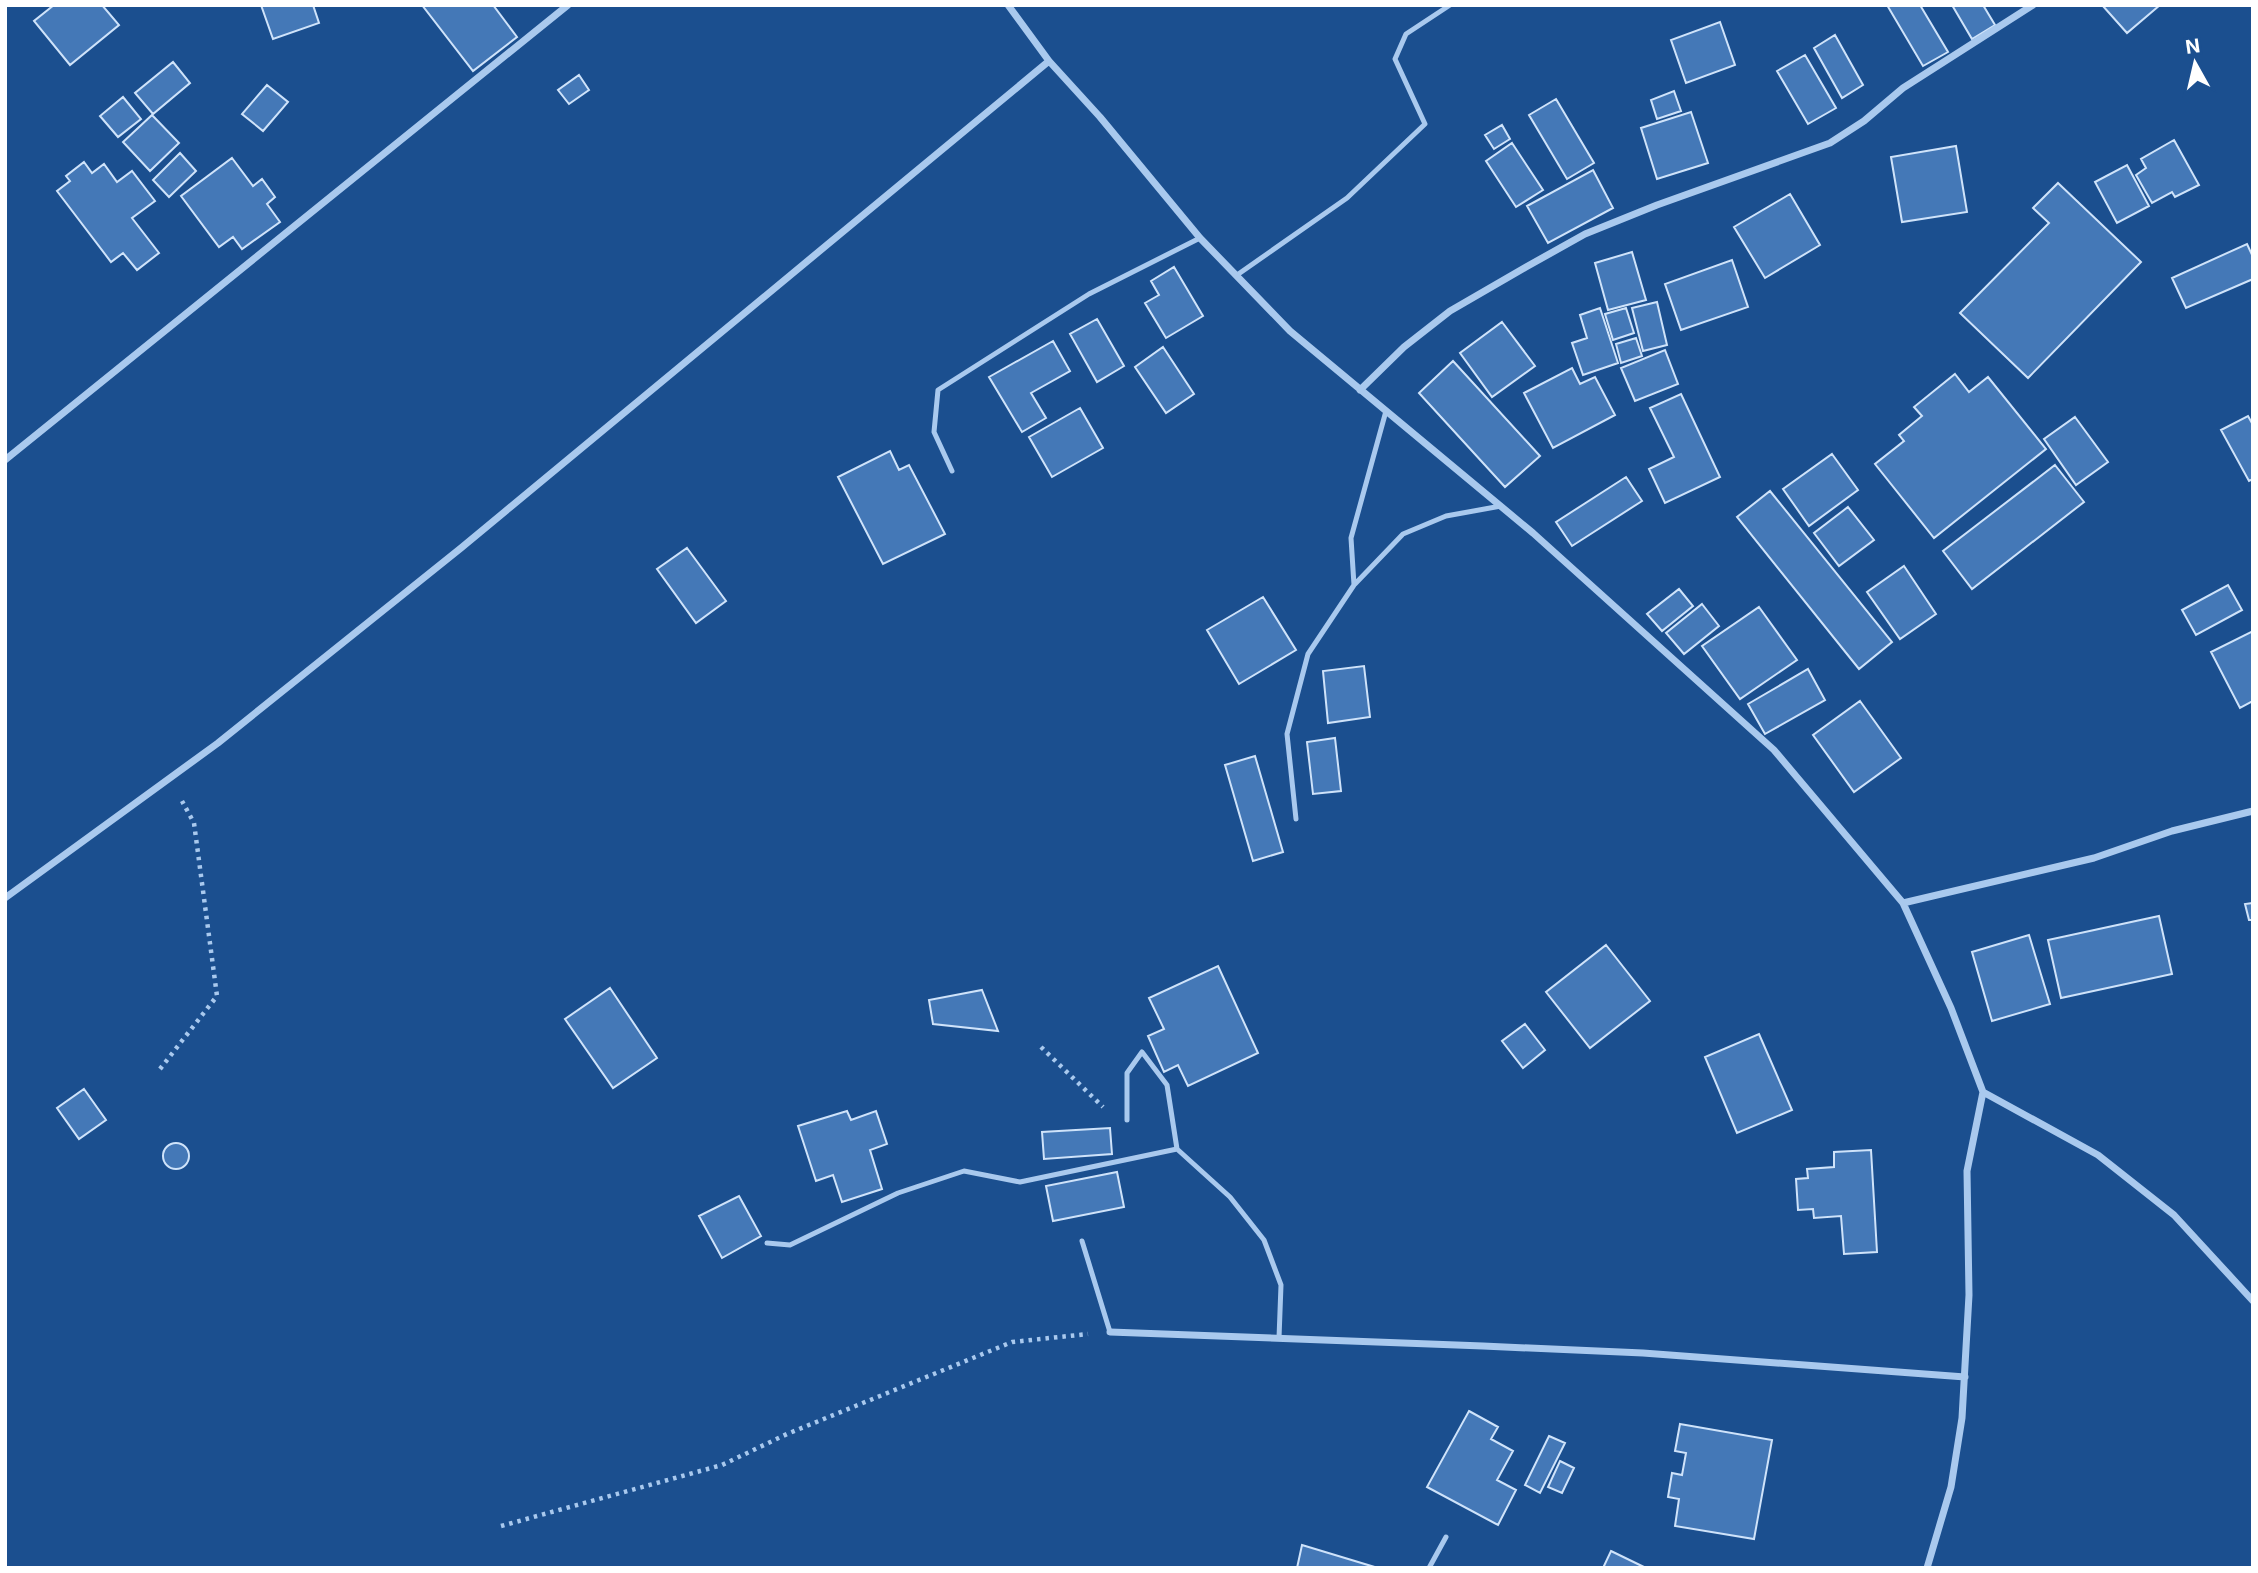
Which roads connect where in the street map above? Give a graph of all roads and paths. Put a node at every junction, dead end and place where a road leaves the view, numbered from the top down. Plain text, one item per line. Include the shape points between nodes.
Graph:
1 (568, 5) edge
2 (1007, 5) edge
3 (1450, 5) edge
4 (2032, 5) edge
5 (1049, 61) junction
6 (1200, 238) junction
7 (1237, 275) junction
8 (1360, 390) junction
9 (1386, 411) junction
10 (5, 460) edge
11 (952, 471) dead end
12 (1501, 506) junction
13 (1354, 585) junction
14 (169, 779) junction
15 (2253, 811) edge
16 (1296, 819) dead end
17 (5, 898) edge
18 (1903, 903) junction
19 (160, 1069) dead end
20 (1983, 1092) junction
21 (1126, 1120) dead end
22 (1177, 1149) junction
23 (1082, 1241) dead end
24 (767, 1243) dead end
25 (2253, 1301) edge
26 (1110, 1332) junction
27 (1279, 1338) junction
28 (1965, 1377) junction
29 (501, 1526) dead end
30 (1446, 1537) dead end
31 (1429, 1568) edge
32 (1927, 1568) edge

1 - 10 street
2 - 5 street
3 - 7 lane via 1406,34 1395,60 1425,124 1347,198
4 - 8 street via 1903,88 1830,143 1585,234 1526,267 1450,311
5 - 6 street
5 - 14 street via 461,548
6 - 7 street
6 - 11 lane via 1088,294 938,390 934,432
7 - 8 street via 1290,331
8 - 9 street
9 - 12 street
9 - 13 lane via 1351,538
12 - 13 lane via 1446,516 1403,534
12 - 18 street via 1774,750
13 - 16 lane via 1308,654 1287,734
14 - 17 street
14 - 19 path via 194,823 217,996
15 - 18 street via 2172,831 2094,859
18 - 20 street
20 - 25 street via 2098,1155 2174,1215
20 - 28 street via 1967,1171
21 - 22 lane via 1127,1073 1142,1052 1167,1085
22 - 24 lane via 1020,1182 964,1171 898,1193 790,1244
22 - 27 lane via 1230,1197 1264,1240 1281,1285
23 - 26 lane
26 - 27 street
26 - 29 path via 1012,1342 722,1465
27 - 28 street via 1643,1353
28 - 32 street via 1951,1487
30 - 31 lane

